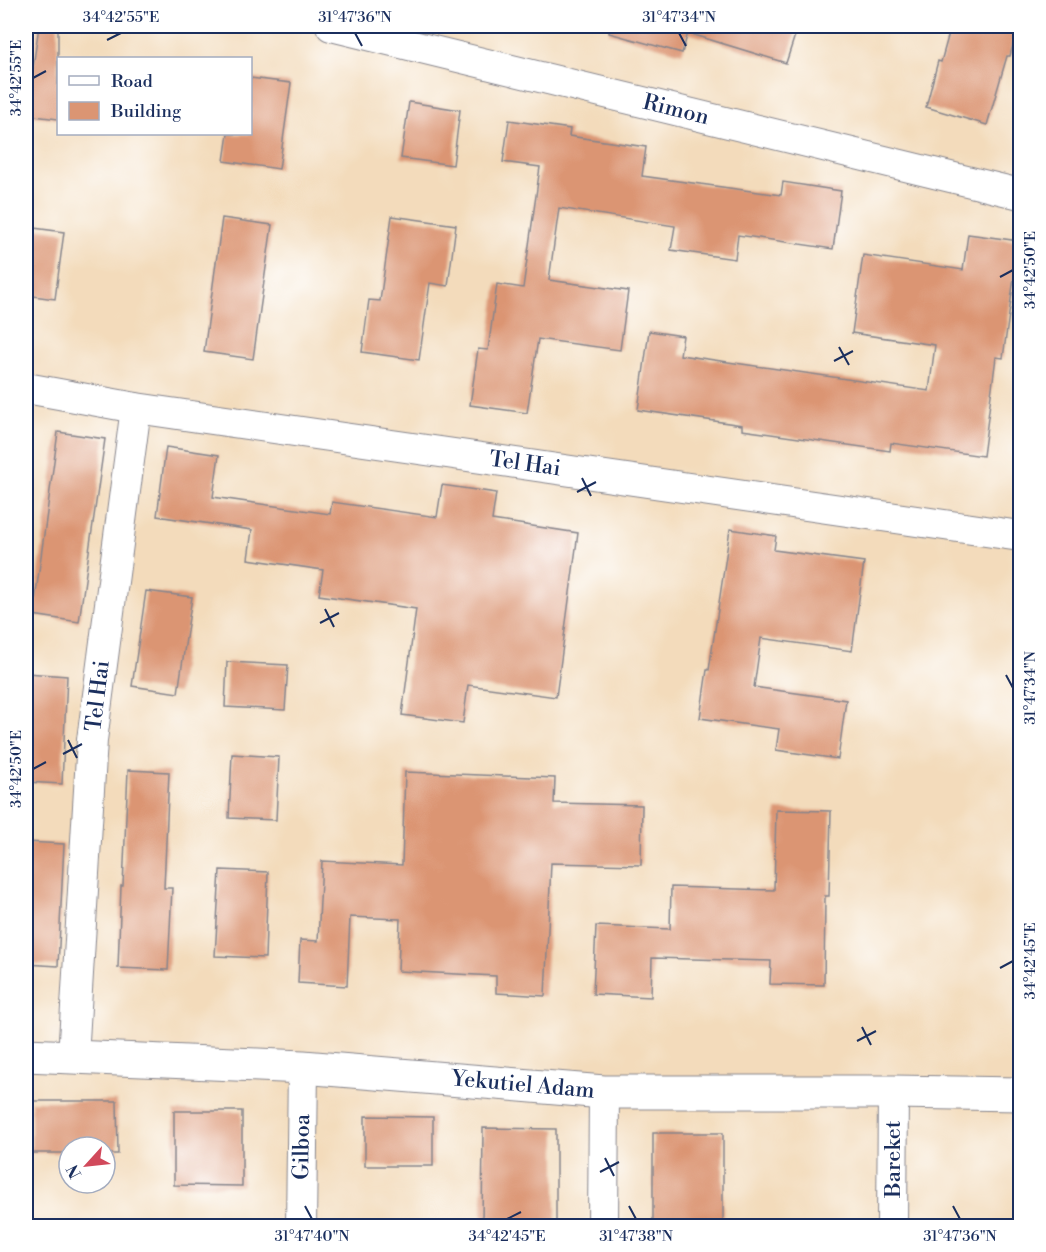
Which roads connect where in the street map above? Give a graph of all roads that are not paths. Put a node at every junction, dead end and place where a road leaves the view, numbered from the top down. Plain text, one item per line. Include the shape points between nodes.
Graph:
1 (331, 26) edge
2 (1020, 194) edge
3 (26, 388) edge
4 (136, 408) junction
5 (1020, 536) edge
6 (26, 1055) edge
7 (73, 1057) junction
8 (303, 1067) junction
9 (604, 1092) junction
10 (893, 1092) junction
11 (1020, 1095) edge
12 (302, 1227) edge
13 (603, 1227) edge
14 (892, 1227) edge

1 - 2 street, Rimon
3 - 4 street, Tel Hai
4 - 5 street, Tel Hai
4 - 7 street, Tel Hai via 92,740
6 - 7 street, Yekutiel Adam
7 - 8 street, Yekutiel Adam
8 - 9 street, Yekutiel Adam
8 - 12 street, Gilboa
9 - 10 street, Yekutiel Adam
9 - 13 street
10 - 11 street, Yekutiel Adam
10 - 14 street, Bareket

